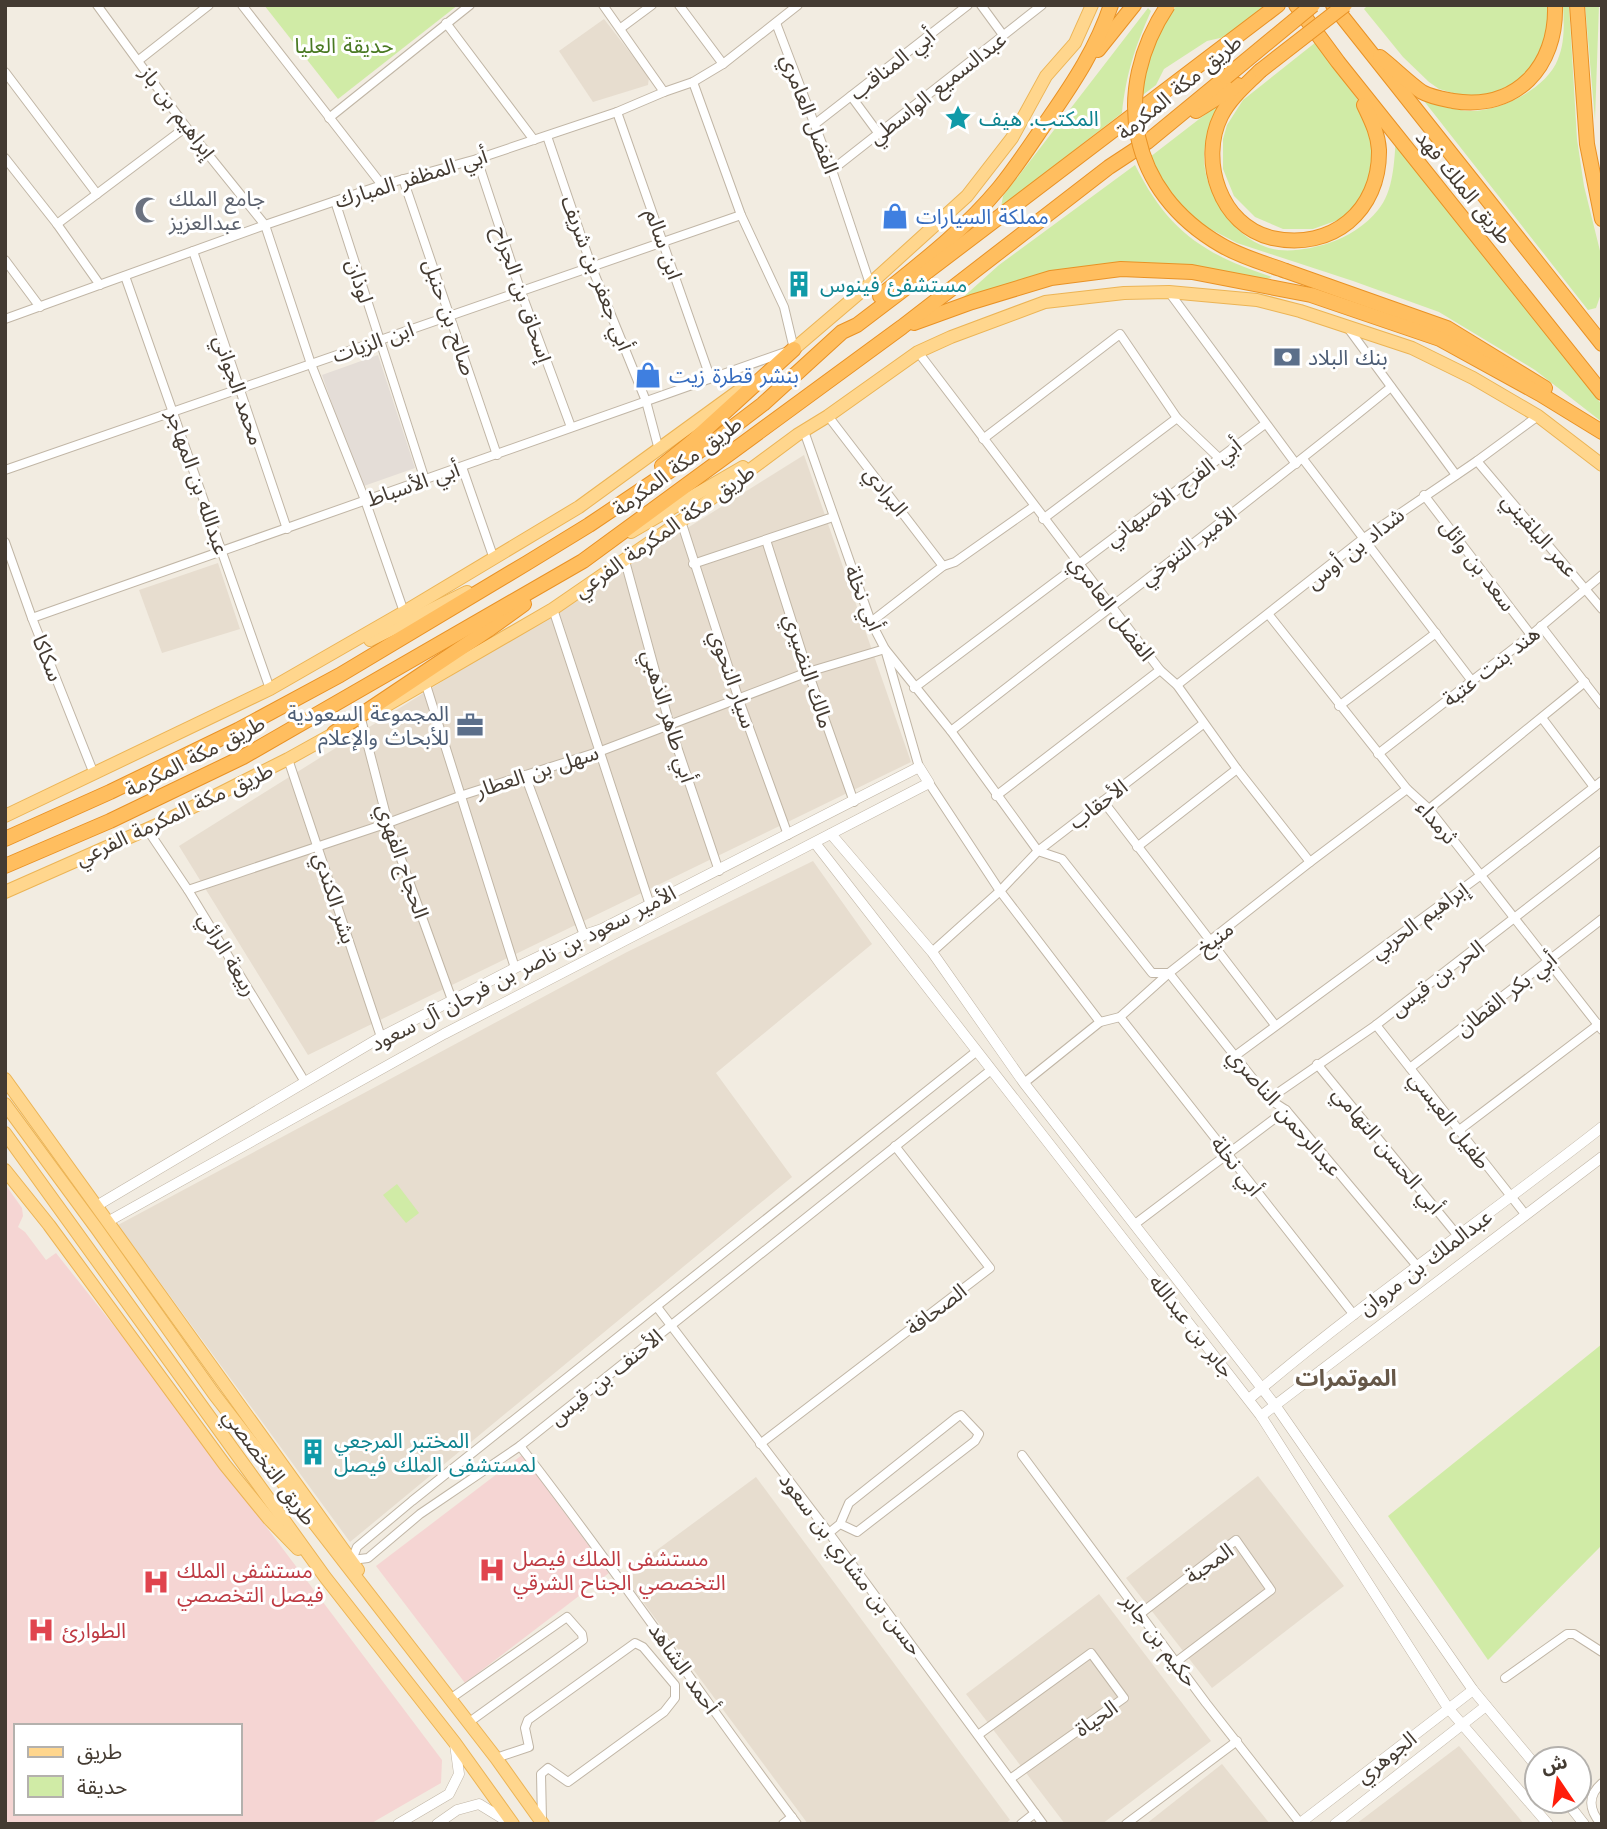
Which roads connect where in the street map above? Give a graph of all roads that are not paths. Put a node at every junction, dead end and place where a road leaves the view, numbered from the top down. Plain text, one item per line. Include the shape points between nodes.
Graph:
1 (97, 5) edge
2 (209, 5) edge
3 (242, 5) edge
4 (470, 5) edge
5 (604, 5) edge
6 (652, 5) edge
7 (679, 5) edge
8 (798, 5) edge
9 (968, 5) edge
10 (981, 5) edge
11 (1042, 5) edge
12 (1092, 5) edge
13 (1111, 5) edge
14 (1134, 5) edge
15 (1168, 5) edge
16 (1278, 5) edge
17 (1296, 5) edge
18 (1313, 5) edge
19 (1333, 5) edge
20 (1345, 5) edge
21 (1555, 5) edge
22 (1577, 5) edge
23 (446, 23) junction
24 (776, 23) junction
25 (621, 27) junction
26 (1003, 36) junction
27 (1362, 43) junction
28 (139, 60) junction
29 (1338, 62) junction
30 (723, 64) junction
31 (1260, 71) junction
32 (5, 72) edge
33 (1081, 73) junction
34 (694, 82) junction
35 (664, 92) junction
36 (850, 96) junction
37 (617, 111) junction
38 (329, 118) junction
39 (815, 124) junction
40 (187, 127) junction
41 (879, 134) junction
42 (547, 136) junction
43 (534, 140) junction
44 (1147, 142) junction
45 (5, 158) edge
46 (477, 159) junction
47 (832, 170) junction
48 (403, 179) junction
49 (382, 185) junction
50 (97, 194) junction
51 (335, 201) junction
52 (741, 215) junction
53 (1602, 219) edge
54 (58, 224) junction
55 (265, 225) junction
56 (664, 243) junction
57 (193, 251) junction
58 (5, 260) edge
59 (592, 268) junction
60 (125, 276) junction
61 (870, 284) junction
62 (100, 285) junction
63 (521, 292) junction
64 (1169, 292) junction
65 (40, 307) junction
66 (449, 316) junction
67 (5, 319) edge
68 (1346, 326) junction
69 (902, 327) junction
70 (842, 332) junction
71 (379, 340) junction
72 (1602, 344) edge
73 (794, 349) junction
74 (918, 352) junction
75 (310, 364) junction
76 (710, 377) junction
77 (1391, 387) junction
78 (239, 389) junction
79 (1602, 393) edge
80 (646, 401) junction
81 (173, 412) junction
82 (828, 416) junction
83 (1538, 416) junction
84 (1177, 418) junction
85 (1265, 424) junction
86 (571, 427) junction
87 (1602, 431) edge
88 (801, 433) junction
89 (983, 439) junction
90 (659, 450) junction
91 (497, 455) junction
92 (1219, 458) junction
93 (1477, 461) junction
94 (1300, 462) junction
95 (1602, 465) edge
96 (462, 467) junction
97 (5, 470) edge
98 (1456, 475) junction
99 (425, 480) junction
100 (1424, 495) junction
101 (366, 500) junction
102 (1033, 507) junction
103 (833, 517) junction
104 (1043, 519) junction
105 (681, 521) junction
106 (589, 525) junction
107 (287, 529) junction
108 (1364, 538) junction
109 (766, 540) junction
110 (5, 542) edge
111 (222, 551) junction
112 (494, 559) junction
113 (583, 561) junction
114 (625, 561) junction
115 (527, 563) junction
116 (1079, 563) junction
117 (693, 564) junction
118 (943, 566) junction
119 (1602, 575) edge
120 (1587, 589) junction
121 (1110, 606) junction
122 (553, 609) junction
123 (1602, 609) edge
124 (404, 612) junction
125 (1269, 615) junction
126 (32, 618) junction
127 (871, 622) junction
128 (1541, 626) junction
129 (1436, 633) junction
130 (1531, 635) junction
131 (885, 649) junction
132 (1160, 670) junction
133 (808, 673) junction
134 (1472, 681) junction
135 (1585, 682) junction
136 (426, 685) junction
137 (1177, 685) junction
138 (914, 688) junction
139 (271, 689) junction
140 (739, 700) junction
141 (1602, 705) edge
142 (1339, 706) junction
143 (1542, 718) junction
144 (361, 719) junction
145 (1203, 724) junction
146 (670, 726) junction
147 (951, 731) junction
148 (334, 733) junction
149 (601, 751) junction
150 (1378, 754) junction
151 (288, 759) junction
152 (919, 767) junction
153 (1237, 769) junction
154 (94, 774) junction
155 (525, 775) junction
156 (1602, 781) edge
157 (929, 783) junction
158 (1594, 787) junction
159 (1406, 789) junction
160 (460, 796) junction
161 (996, 796) junction
162 (1103, 801) junction
163 (853, 802) junction
164 (1429, 809) junction
165 (5, 816) edge
166 (388, 823) junction
167 (147, 829) junction
168 (831, 834) junction
169 (788, 835) junction
170 (5, 839) edge
171 (815, 843) junction
172 (318, 846) junction
173 (1137, 847) junction
174 (1038, 850) junction
175 (1602, 850) edge
176 (1310, 862) junction
177 (5, 866) edge
178 (719, 871) junction
179 (1480, 874) junction
180 (188, 890) junction
181 (1000, 891) junction
182 (5, 892) edge
183 (650, 905) junction
184 (1514, 918) junction
185 (1602, 919) edge
186 (584, 935) junction
187 (1211, 942) junction
188 (932, 952) junction
189 (1548, 961) junction
190 (515, 968) junction
191 (1169, 973) junction
192 (452, 1000) junction
193 (1120, 1017) junction
194 (1100, 1022) junction
195 (1275, 1025) junction
196 (1376, 1025) junction
197 (1600, 1026) edge
198 (381, 1037) junction
199 (977, 1051) junction
200 (1235, 1056) junction
201 (1317, 1064) junction
202 (1410, 1068) junction
203 (991, 1070) junction
204 (5, 1079) edge
205 (305, 1082) junction
206 (1024, 1083) junction
207 (1269, 1099) junction
208 (5, 1104) edge
209 (1286, 1110) junction
210 (1602, 1127) edge
211 (1458, 1131) junction
212 (5, 1133) edge
213 (895, 1146) junction
214 (1227, 1154) junction
215 (1602, 1157) edge
216 (5, 1170) edge
217 (1512, 1198) junction
218 (97, 1205) junction
219 (1525, 1214) junction
220 (109, 1221) junction
221 (1135, 1224) junction
222 (1458, 1236) junction
223 (1417, 1266) junction
224 (657, 1307) junction
225 (1354, 1315) junction
226 (670, 1326) junction
227 (1262, 1388) junction
228 (1249, 1399) junction
229 (1275, 1405) junction
230 (1261, 1416) junction
231 (761, 1444) junction
232 (520, 1446) junction
233 (1022, 1455) dead end
234 (840, 1524) junction
235 (829, 1532) junction
236 (352, 1560) junction
237 (325, 1577) junction
238 (1140, 1614) junction
239 (387, 1616) junction
240 (1602, 1652) edge
241 (1176, 1662) junction
242 (1505, 1678) dead end
243 (1474, 1690) junction
244 (450, 1699) junction
245 (1486, 1706) junction
246 (1448, 1708) junction
247 (468, 1723) junction
248 (1463, 1723) junction
249 (978, 1735) junction
250 (1237, 1741) junction
251 (455, 1743) junction
252 (1523, 1750) edge
253 (496, 1758) junction
254 (1010, 1779) junction
255 (1602, 1783) edge
256 (1035, 1813) junction
257 (795, 1820) edge
258 (404, 1822) edge
259 (542, 1823) edge
260 (437, 1824) edge
261 (512, 1824) edge
262 (783, 1824) edge
263 (1021, 1824) edge
264 (1043, 1824) edge
265 (1126, 1824) edge
266 (1299, 1824) edge
267 (1335, 1824) edge
268 (1548, 1824) edge
269 (1601, 1824) edge

1 - 28 street, إبراهيم بن باز
2 - 28 street
3 - 38 street
4 - 23 street
5 - 25 street
6 - 25 street
7 - 30 street
8 - 24 street, أبي المظفر المبارك
9 - 36 street, أبي المناقب
10 - 26 street
11 - 26 street, عبدالسميع الواسطي
12 - 61 main road via 1075,43 1046,76 1012,138 967,196
13 - 33 highway
14 - 33 highway
15 - 87 highway, bridge via 1143,51 1135,86 1136,128 1151,177 1166,198 1222,246 1447,328 1523,372
16 - 70 highway, طريق مكة المكرمة via 868,317
17 - 29 highway, طريق الملك فهد
18 - 44 highway, طريق مكة المكرمة, bridge
19 - 27 highway, طريق الملك فهد
20 - 31 highway, bridge
21 - 27 highway via 1552,35 1542,62 1524,85 1497,99 1464,102 1421,92
22 - 53 highway via 1587,144
23 - 38 street
23 - 43 street
24 - 30 street, أبي المظفر المبارك
24 - 39 street, الفضل العامري
25 - 35 street
26 - 41 street, عبدالسميع الواسطي
27 - 72 highway, طريق الملك فهد
28 - 40 street, إبراهيم بن باز
29 - 31 highway via 1374,124 1379,149 1376,176 1369,199 1357,213 1338,230 1314,238 1288,240 1255,230 1235,214 1217,184 1212,158 1217,124 1230,101
29 - 79 highway, طريق الملك فهد
30 - 34 street, أبي المظفر المبارك
31 - 44 highway
32 - 50 street
33 - 70 highway via 997,190 961,228
34 - 35 street, أبي المظفر المبارك
34 - 52 street
35 - 37 street, أبي المظفر المبارك
36 - 39 street, أبي المناقب
36 - 41 street
37 - 42 street, أبي المظفر المبارك
37 - 56 street, ابن سالم
38 - 49 street
39 - 47 street, الفضل العامري
40 - 50 street
40 - 55 street, إبراهيم بن باز
41 - 47 street, عبدالسميع الواسطي
42 - 43 street, أبي المظفر المبارك
42 - 59 street, أبي جعفر بن شريف
43 - 46 street, أبي المظفر المبارك
44 - 69 highway, طريق مكة المكرمة
45 - 54 street
46 - 48 street, أبي المظفر المبارك
46 - 63 street, إسحاق بن الجراح
47 - 61 street, الفضل العامري
48 - 49 street, أبي المظفر المبارك
48 - 66 street, صالح بن حنبل
49 - 51 street, أبي المظفر المبارك
50 - 54 street
51 - 55 street, أبي المظفر المبارك
51 - 71 street, لوذان
52 - 56 street, ابن الزيات
52 - 73 street via 784,307
54 - 62 street
55 - 57 street, أبي المظفر المبارك
55 - 75 street, إبراهيم بن باز
56 - 59 street, ابن الزيات
56 - 76 street, ابن سالم
57 - 60 street, أبي المظفر المبارك
57 - 78 street, محمد الجواني
58 - 65 street
59 - 63 street, ابن الزيات
59 - 80 street, أبي جعفر بن شريف
60 - 62 street, أبي المظفر المبارك
60 - 81 street, عبدالله بن المهاجر
61 - 73 main road
62 - 65 street, أبي المظفر المبارك
63 - 66 street, ابن الزيات
63 - 86 street, إسحاق بن الجراح
64 - 68 main road, طريق مكة المكرمة الفرعي via 1257,300
64 - 74 main road, طريق مكة المكرمة الفرعي via 1045,302
64 - 85 street
65 - 67 street, أبي المظفر المبارك
66 - 71 street, ابن الزيات
66 - 91 street, صالح بن حنبل
68 - 77 street
68 - 83 main road, طريق مكة المكرمة الفرعي via 1424,354
69 - 87 highway via 1051,278 1121,269 1192,272 1311,295 1440,339
69 - 113 highway, طريق مكة المكرمة
70 - 106 highway, طريق مكة المكرمة via 763,404
71 - 75 street, ابن الزيات
71 - 99 street, لوذان
73 - 76 street, أبي الأسباط
73 - 90 main road
73 - 106 highway via 693,441
74 - 82 main road, طريق مكة المكرمة الفرعي
74 - 89 street, الفضل العامري
75 - 78 street, ابن الزيات
75 - 101 street, إبراهيم بن باز
76 - 80 street, أبي الأسباط
77 - 94 street, الأمير التنوخي
77 - 98 street
78 - 81 street, ابن الزيات
78 - 107 street, محمد الجواني
80 - 86 street, أبي الأسباط
80 - 90 street, أبي جعفر بن شريف
81 - 97 street, ابن الزيات
81 - 111 street, عبدالله بن المهاجر
82 - 88 main road, طريق مكة المكرمة الفرعي
82 - 118 street, البرادي
83 - 93 street, شداد بن أوس
83 - 95 main road, طريق مكة المكرمة الفرعي
84 - 89 street via 1120,334
84 - 92 street
84 - 104 street
85 - 92 street, أبي الفرج الأصبهاني
85 - 94 street
86 - 91 street, أبي الأسباط
88 - 103 street, أبي نخلة
88 - 105 main road, طريق مكة المكرمة الفرعي
88 - 113 main road
89 - 102 street, الفضل العامري
90 - 112 main road
91 - 96 street, أبي الأسباط
92 - 116 street, أبي الفرج الأصبهاني
93 - 98 street, شداد بن أوس
93 - 120 street, عمر البلقيني
94 - 108 street
94 - 121 street, الأمير التنوخي
96 - 99 street, أبي الأسباط
96 - 112 street
98 - 100 street, شداد بن أوس
99 - 101 street, أبي الأسباط
100 - 108 street, شداد بن أوس
100 - 130 street, سعد بن وائل
101 - 107 street, أبي الأسباط
101 - 124 street, إبراهيم بن باز
102 - 104 street, الفضل العامري
102 - 118 street
103 - 109 street
103 - 127 street, أبي نخلة
104 - 116 street, الفضل العامري
105 - 114 main road, طريق مكة المكرمة الفرعي
105 - 117 street, سيار النحوي
106 - 115 highway, طريق مكة المكرمة
107 - 111 street, أبي الأسباط
108 - 125 street, شداد بن أوس
108 - 129 street
109 - 117 street
109 - 133 street, مالك النضيري
110 - 126 street, سكاكا
111 - 126 street, أبي الأسباط
111 - 139 street, عبدالله بن المهاجر
112 - 124 main road
113 - 148 highway
113 - 177 highway, طريق مكة المكرمة via 243,757
114 - 122 main road, طريق مكة المكرمة الفرعي
114 - 146 street, أبي طاهر الذهبي
115 - 139 main road
115 - 170 highway, طريق مكة المكرمة via 249,724
116 - 121 street, الفضل العامري
116 - 138 street, أبي الفرج الأصبهاني
117 - 140 street, سيار النحوي
118 - 127 street
119 - 120 street, هند بنت عتبة
120 - 123 street, عمر البلقيني
120 - 128 street, هند بنت عتبة
121 - 132 street, الفضل العامري
121 - 147 street, الأمير التنوخي
122 - 136 main road, طريق مكة المكرمة الفرعي
122 - 149 street
124 - 139 main road
125 - 137 street, شداد بن أوس
125 - 142 street, ثرمداء
126 - 154 street, سكاكا
127 - 131 street, أبي نخلة
128 - 130 street, هند بنت عتبة
128 - 135 street
129 - 134 street
129 - 142 street
130 - 134 street, هند بنت عتبة
131 - 133 street, سهل بن العطار
131 - 138 street, عبدالرحمن الناصري
131 - 152 street, أبي نخلة
132 - 137 street, الفضل العامري
132 - 161 street
133 - 140 street, سهل بن العطار
133 - 163 street, مالك النضيري
134 - 150 street, هند بنت عتبة
135 - 141 street
135 - 143 street
136 - 144 main road, طريق مكة المكرمة الفرعي
136 - 160 street
137 - 145 street, الفضل العامري
138 - 147 street, عبدالرحمن الناصري
139 - 154 main road
140 - 146 street, سهل بن العطار
140 - 169 street, سيار النحوي
142 - 150 street, ثرمداء
143 - 158 street
143 - 164 street
144 - 148 main road, طريق مكة المكرمة الفرعي
144 - 166 street, الحجاج الفهري
145 - 153 street, الفضل العامري
145 - 162 street, الأحقاب
146 - 149 street, سهل بن العطار
146 - 178 street, أبي طاهر الذهبي
147 - 161 street, عبدالرحمن الناصري
148 - 151 main road, طريق مكة المكرمة الفرعي
149 - 155 street, سهل بن العطار
149 - 183 street
150 - 159 street, ثرمداء
151 - 167 main road, طريق مكة المكرمة الفرعي
151 - 172 street, بشر الكندي
152 - 157 street
152 - 163 street, الأمير سعود بن ناصر بن فرحان آل سعود
153 - 173 street
153 - 176 street, الفضل العامري
154 - 165 main road
155 - 160 street, سهل بن العطار
155 - 186 street
156 - 158 street, إبراهيم الحربي
157 - 168 street, الأمير سعود بن ناصر بن فرحان آل سعود
157 - 181 street
158 - 179 street, إبراهيم الحربي
159 - 164 street, ثرمداء
159 - 176 street, منيخ
160 - 166 street, سهل بن العطار
160 - 190 street
161 - 174 street, عبدالرحمن الناصري
162 - 173 street
162 - 174 street, الأحقاب
163 - 169 street, الأمير سعود بن ناصر بن فرحان آل سعود
164 - 179 street, ثرمداء
166 - 172 street, سهل بن العطار
166 - 192 street, الحجاج الفهري
167 - 180 street, ربيعة الرائي
167 - 182 main road, طريق مكة المكرمة الفرعي
168 - 171 street, الأمير سعود بن ناصر بن فرحان آل سعود
168 - 188 street, جابر بن عبدالله
169 - 178 street, الأمير سعود بن ناصر بن فرحان آل سعود
171 - 199 street, جابر بن عبدالله
171 - 220 street, الأمير سعود بن ناصر بن فرحان آل سعود via 444,1034
172 - 180 street, سهل بن العطار
172 - 198 street, بشر الكندي
173 - 187 street
174 - 181 street, الأحقاب
174 - 191 street, عبدالرحمن الناصري via 1062,859 1152,973
175 - 184 street, الحر بن قيس
176 - 187 street, منيخ
178 - 183 street, الأمير سعود بن ناصر بن فرحان آل سعود
179 - 184 street, ثرمداء
179 - 195 street, إبراهيم الحربي
180 - 205 street, ربيعة الرائي
181 - 188 street, الأحقاب
181 - 194 street
183 - 186 street, الأمير سعود بن ناصر بن فرحان آل سعود
184 - 189 street, ثرمداء
184 - 196 street, الحر بن قيس
185 - 189 street, أبي بكر القطان
186 - 190 street, الأمير سعود بن ناصر بن فرحان آل سعود
187 - 191 street, منيخ
187 - 195 street
188 - 206 street, جابر بن عبدالله
189 - 197 street, ثرمداء
189 - 202 street, أبي بكر القطان
190 - 192 street, الأمير سعود بن ناصر بن فرحان آل سعود
191 - 193 street, منيخ
191 - 200 street, عبدالرحمن الناصري
192 - 198 street, الأمير سعود بن ناصر بن فرحان آل سعود
193 - 194 street, منيخ
193 - 214 street, أبي نخلة
194 - 206 street, منيخ
195 - 200 street, إبراهيم الحربي
196 - 201 street, الحر بن قيس
196 - 202 street, طفيل العبسي
197 - 211 street
198 - 205 street, الأمير سعود بن ناصر بن فرحان آل سعود
199 - 203 street, جابر بن عبدالله
199 - 224 street, الأحنف بن قيس
200 - 207 street, عبدالرحمن الناصري
201 - 207 street, الحر بن قيس
201 - 222 street, أبي الحسن التهامي
202 - 211 street, طفيل العبسي
203 - 213 street, الأحنف بن قيس
203 - 228 street, جابر بن عبدالله
204 - 218 main road
205 - 218 street, الأمير سعود بن ناصر بن فرحان آل سعود
206 - 221 street, جابر بن عبدالله
207 - 209 street, عبدالرحمن الناصري
208 - 239 main road, طريق التخصصي via 214,1395
209 - 214 street
209 - 223 street, عبدالرحمن الناصري
210 - 217 street, عبدالملك بن مروان
211 - 217 street, طفيل العبسي
212 - 237 main road, طريق التخصصي
213 - 226 street, الأحنف بن قيس
213 - 231 street, الصحافة via 990,1268
214 - 221 street
214 - 225 street, أبي نخلة
215 - 219 street, عبدالملك بن مروان
216 - 237 main road via 226,1465 269,1519
217 - 219 street, طفيل العبسي
217 - 222 street, عبدالملك بن مروان
218 - 220 main road
219 - 229 street, عبدالملك بن مروان
220 - 236 main road
221 - 227 street, جابر بن عبدالله
222 - 223 street, عبدالملك بن مروان
223 - 225 street, عبدالملك بن مروان
224 - 226 street, حسن بن مشاري بن سعود
224 - 236 street, الأحنف بن قيس via 403,1508 357,1547
225 - 227 street, عبدالملك بن مروان
226 - 231 street, حسن بن مشاري بن سعود
226 - 232 street, الأحنف بن قيس
227 - 228 street, عبدالملك بن مروان
227 - 229 street, جابر بن عبدالله
228 - 230 street, جابر بن عبدالله
229 - 230 street, عبدالملك بن مروان
229 - 243 street, جابر بن عبدالله
230 - 246 street, جابر بن عبدالله
231 - 235 street, حسن بن مشاري بن سعود
232 - 236 street, الأحنف بن قيس via 420,1514 368,1558
232 - 257 street, أحمد الشاهد
233 - 238 street, حكيم بن جابر
234 - 234 street via 849,1503 957,1416 979,1434 857,1532
234 - 235 street
235 - 249 street, حسن بن مشاري بن سعود
236 - 239 main road
237 - 251 main road, طريق التخصصي
238 - 241 street, حكيم بن جابر
238 - 241 street, المحبة via 1236,1540 1271,1590
239 - 244 main road, طريق التخصصي
240 - 242 street via 1567,1634
241 - 250 street, حكيم بن جابر
243 - 245 street, جابر بن عبدالله
243 - 246 street, الجوهري
244 - 247 main road, طريق التخصصي
244 - 247 street via 566,1617 582,1634 583,1640
245 - 248 street, الجوهري
245 - 252 street, جابر بن عبدالله
246 - 248 street, جابر بن عبدالله
246 - 266 street, الجوهري
247 - 253 main road, طريق التخصصي
248 - 267 street, الجوهري
248 - 268 street, جابر بن عبدالله
249 - 254 street, حسن بن مشاري بن سعود
249 - 254 street, الحياة via 1091,1653 1124,1698
250 - 265 street
250 - 266 street, حكيم بن جابر
251 - 258 street via 459,1774 449,1794
251 - 261 main road, طريق التخصصي
253 - 259 main road, طريق التخصصي
253 - 259 street via 529,1747 524,1728 528,1720 635,1643 675,1685 675,1698 664,1712 568,1782 548,1768 541,1774
254 - 256 street, حسن بن مشاري بن سعود
255 - 269 street via 1591,1798 1592,1811
256 - 263 street
256 - 264 street, حسن بن مشاري بن سعود
257 - 262 street
260 - 261 street via 457,1810 479,1804

